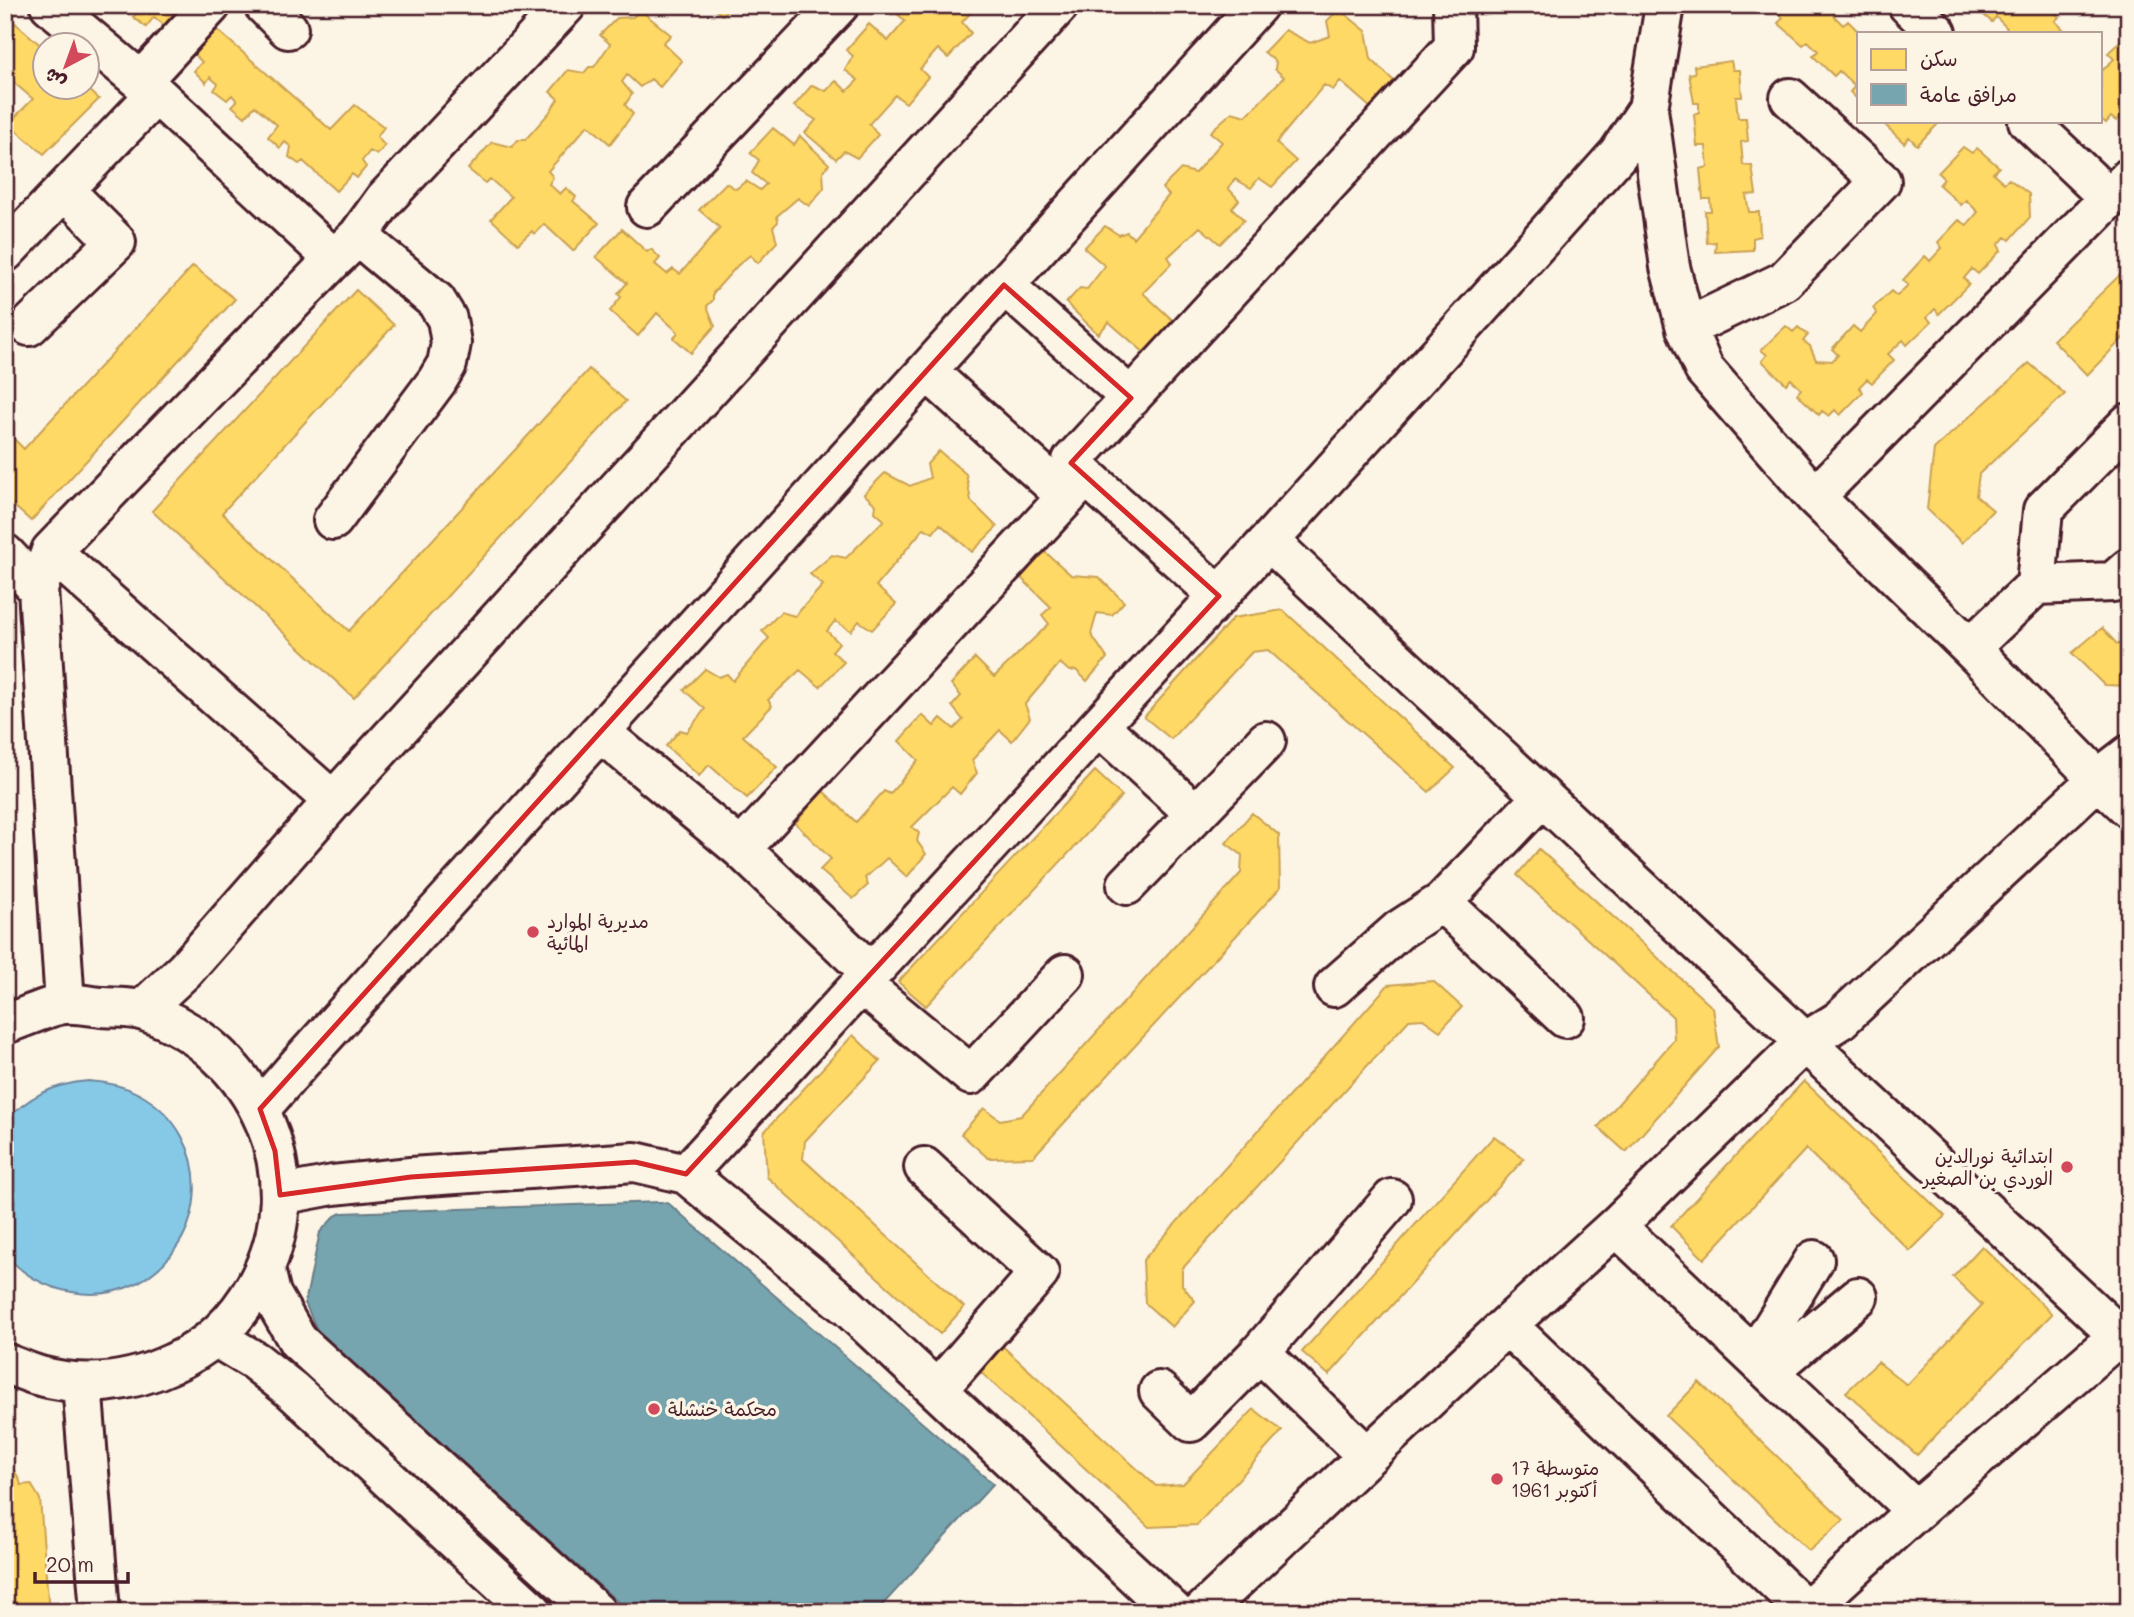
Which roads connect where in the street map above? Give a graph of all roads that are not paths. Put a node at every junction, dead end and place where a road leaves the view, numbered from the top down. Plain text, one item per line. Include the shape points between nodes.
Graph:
1 (50, 5) edge
2 (211, 5) edge
3 (566, 5) edge
4 (839, 5) edge
5 (1059, 5) edge
6 (1258, 5) edge
7 (1453, 5) edge
8 (1665, 5) edge
9 (148, 88) junction
10 (1790, 98) dead end
11 (1648, 109) junction
12 (2029, 122) edge
13 (2119, 188) edge
14 (64, 190) junction
15 (647, 207) dead end
16 (346, 247) junction
17 (5, 252) edge
18 (1004, 285) junction
19 (29, 326) dead end
20 (1686, 328) junction
21 (927, 371) junction
22 (1131, 398) junction
23 (2129, 423) edge
24 (1069, 479) junction
25 (1815, 497) junction
26 (334, 520) dead end
27 (1269, 541) junction
28 (51, 551) junction
29 (5, 554) edge
30 (2129, 568) edge
31 (2036, 585) junction
32 (38, 589) junction
33 (1219, 596) junction
34 (1970, 648) junction
35 (1099, 726) junction
36 (600, 732) junction
37 (1266, 741) dead end
38 (2129, 755) edge
39 (2098, 779) junction
40 (1542, 797) junction
41 (333, 801) junction
42 (2129, 808) edge
43 (1196, 814) junction
44 (741, 849) junction
45 (1127, 885) dead end
46 (1442, 902) junction
47 (1065, 974) dead end
48 (866, 979) junction
49 (1334, 987) dead end
50 (65, 1004) junction
51 (142, 1010) junction
52 (1565, 1018) dead end
53 (5, 1024) edge
54 (1805, 1042) junction
55 (260, 1109) junction
56 (924, 1167) dead end
57 (686, 1174) junction
58 (280, 1195) junction
59 (1392, 1199) dead end
60 (1616, 1226) junction
61 (1814, 1260) dead end
62 (265, 1269) junction
63 (1858, 1297) dead end
64 (1507, 1325) junction
65 (2126, 1336) edge
66 (215, 1337) junction
67 (1260, 1352) junction
68 (1767, 1355) junction
69 (5, 1363) edge
70 (82, 1384) junction
71 (937, 1390) junction
72 (1159, 1391) dead end
73 (1367, 1456) junction
74 (1916, 1511) junction
75 (1807, 1611) edge
76 (100, 1612) edge
77 (533, 1612) edge
78 (596, 1612) edge
79 (1174, 1612) edge
80 (1202, 1612) edge

1 - 9 street
2 - 9 street
3 - 16 street
4 - 15 street
5 - 41 street
6 - 18 street
7 - 22 street via 1454,47
8 - 11 street
9 - 14 street
9 - 16 street
10 - 20 street via 1881,181 1784,281
11 - 20 street via 1670,267
11 - 27 street via 1618,154
12 - 13 street
13 - 25 street
14 - 17 street
14 - 19 street via 117,242
16 - 26 street via 436,301 447,319 451,343 447,364 437,381
16 - 28 street
18 - 21 street
18 - 22 street
20 - 25 street via 1704,369
21 - 24 street
21 - 36 street
22 - 24 street
23 - 31 street via 2043,510
24 - 33 street
24 - 44 street
25 - 34 street
27 - 33 street
27 - 40 street
28 - 32 street
28 - 41 street
29 - 32 street
30 - 31 street via 2113,582
31 - 34 street
32 - 50 street
33 - 35 street
34 - 39 street
35 - 43 street
35 - 48 street
36 - 44 street
36 - 55 street
37 - 43 street
38 - 39 street
39 - 42 street
39 - 54 street via 1840,1020
40 - 46 street
40 - 54 street
41 - 51 street via 185,970
43 - 45 street
44 - 48 street
46 - 49 street via 1399,930
46 - 52 street
47 - 48 street via 971,1075
48 - 57 street
50 - 51 street
50 - 53 street
51 - 55 street via 190,1032 231,1065
54 - 60 street
54 - 65 street
55 - 58 street via 275,1151
56 - 71 street via 1039,1273
57 - 58 street via 635,1162 411,1177
57 - 71 street via 848,1307
58 - 62 street via 276,1233
59 - 67 street
60 - 64 street
60 - 68 street
61 - 68 street via 1766,1338
62 - 66 street via 246,1303
62 - 78 street via 271,1294 298,1341
63 - 68 street via 1786,1358
64 - 73 street
64 - 75 street
65 - 74 street
66 - 70 street via 186,1358 153,1373 118,1382
66 - 77 street via 293,1391
67 - 72 street via 1191,1422
67 - 73 street
68 - 74 street
69 - 70 street via 38,1376
70 - 76 street
71 - 79 street
73 - 80 street
74 - 75 street

